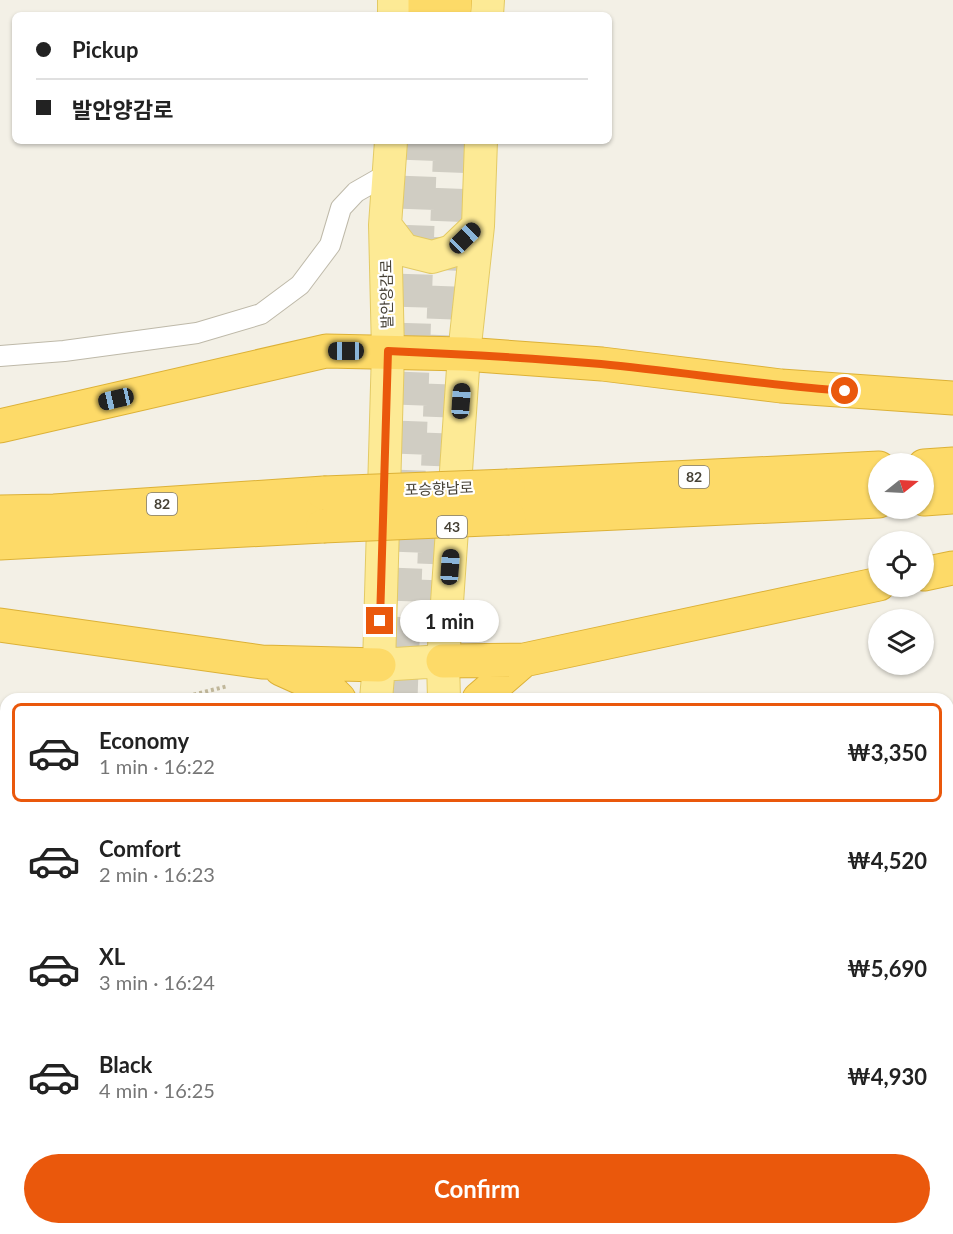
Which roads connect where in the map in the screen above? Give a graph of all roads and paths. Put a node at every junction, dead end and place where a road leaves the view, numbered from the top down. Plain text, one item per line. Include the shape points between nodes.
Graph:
1 (391, 144) edge
2 (481, 144) edge
3 (388, 180) junction
4 (385, 225) junction
5 (478, 226) junction
6 (388, 351) junction
7 (464, 354) junction
8 (0, 356) edge
9 (953, 398) edge
10 (0, 426) edge
11 (953, 464) edge
12 (934, 465) edge
13 (868, 469) edge
14 (953, 497) edge
15 (934, 498) edge
16 (868, 502) edge
17 (0, 512) edge
18 (0, 543) edge
19 (953, 568) edge
20 (934, 572) edge
21 (868, 586) edge
22 (0, 625) edge
23 (524, 660) junction
24 (443, 661) junction
25 (262, 662) junction
26 (379, 665) junction
27 (333, 693) edge
28 (377, 693) edge
29 (444, 693) edge
30 (486, 693) edge

1 - 3 main road, 발안양감로
2 - 5 main road, 43
3 - 4 main road, 발안양감로
3 - 8 street via 377,180 356,192 341,208 330,245 300,285 261,314 197,333
4 - 5 main road via 404,250 432,257 452,251
4 - 6 main road, 발안양감로
5 - 7 main road, 43
6 - 7 highway
6 - 10 highway via 326,351
6 - 26 main road, 발안양감로
7 - 9 highway via 602,364 781,386
7 - 24 main road, 43
11 - 12 highway
13 - 17 highway, 포승향남로 / 82, bridge
14 - 15 highway
16 - 18 highway, 82, bridge
19 - 20 highway
21 - 23 highway
22 - 25 highway
23 - 24 highway
23 - 30 highway
24 - 26 main road
24 - 29 main road, 43
25 - 26 highway
25 - 27 highway
26 - 28 main road, 발안양감로

